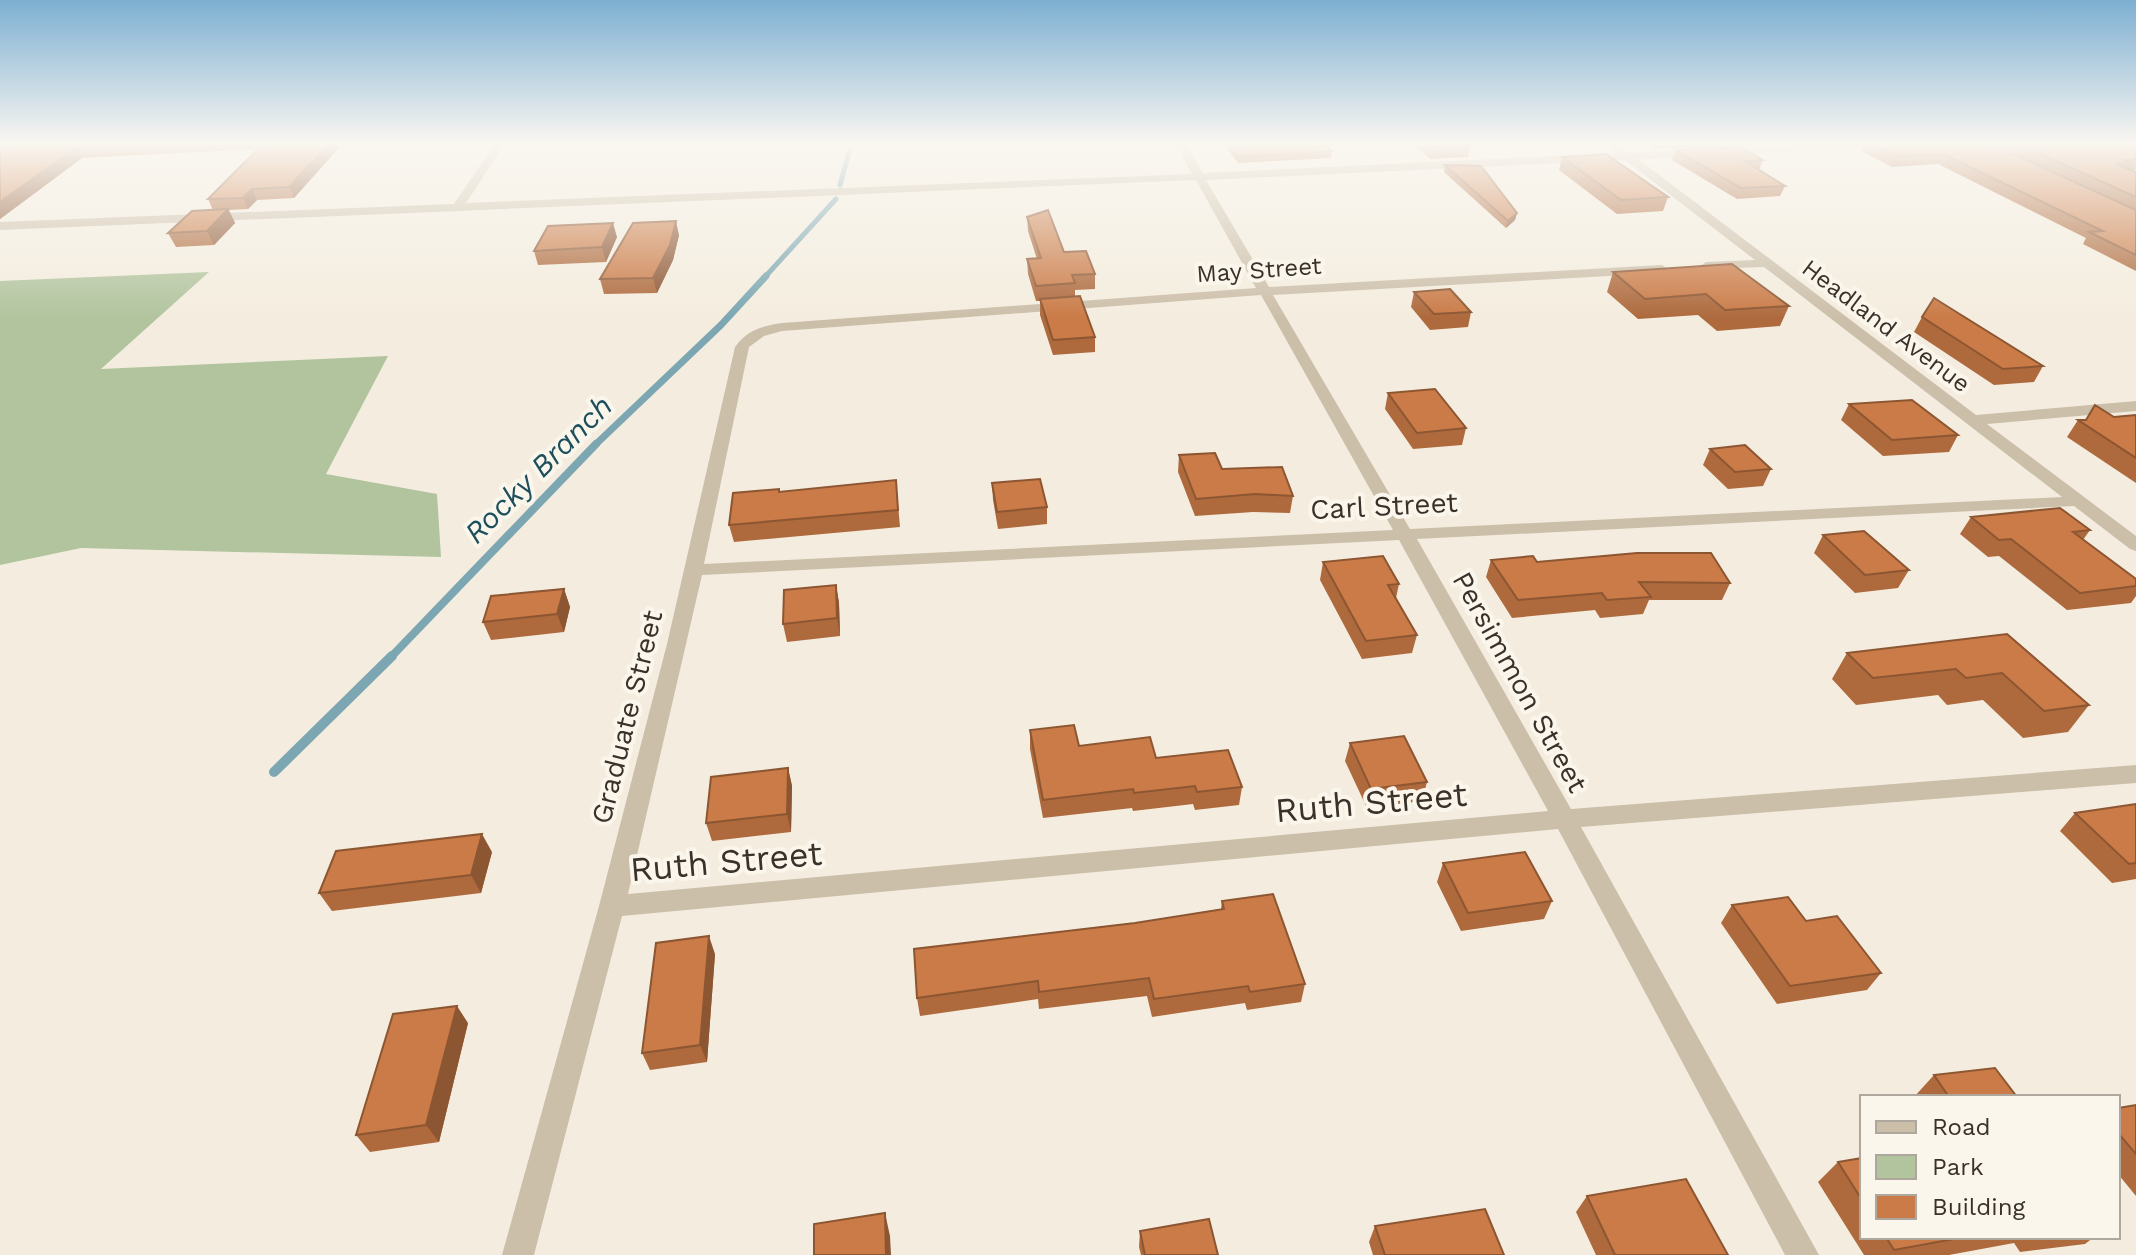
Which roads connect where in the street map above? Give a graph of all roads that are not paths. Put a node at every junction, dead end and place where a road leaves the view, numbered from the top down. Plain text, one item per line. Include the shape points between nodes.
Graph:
1 (462, 201) edge
2 (617, 201) edge
3 (1213, 201) edge
4 (1686, 201) edge
5 (458, 207) junction
6 (0, 226) edge
7 (1768, 263) junction
8 (1693, 267) edge
9 (1677, 268) edge
10 (1266, 291) junction
11 (754, 335) joint
12 (2136, 406) edge
13 (1973, 420) junction
14 (2078, 501) junction
15 (1404, 533) junction
16 (2136, 545) edge
17 (692, 570) junction
18 (2136, 774) edge
19 (1565, 819) junction
20 (612, 906) junction
21 (518, 1255) edge
22 (1803, 1255) edge

1 - 5 street
2 - 5 street
3 - 10 street, Persimmon Street
4 - 7 street, Headland Avenue
5 - 6 street
7 - 8 street
7 - 13 street, Headland Avenue
9 - 10 street, May Street
10 - 11 street, May Street via 782,327
10 - 15 street, Persimmon Street
11 - 17 street, Graduate Street via 742,347
12 - 13 street
13 - 14 street, Headland Avenue
14 - 15 street, Carl Street
14 - 16 street, Headland Avenue
15 - 17 street, Carl Street
15 - 19 street, Persimmon Street
17 - 20 street, Graduate Street
18 - 19 street, Ruth Street
19 - 20 street, Ruth Street
19 - 22 street, Persimmon Street
20 - 21 street, Graduate Street

